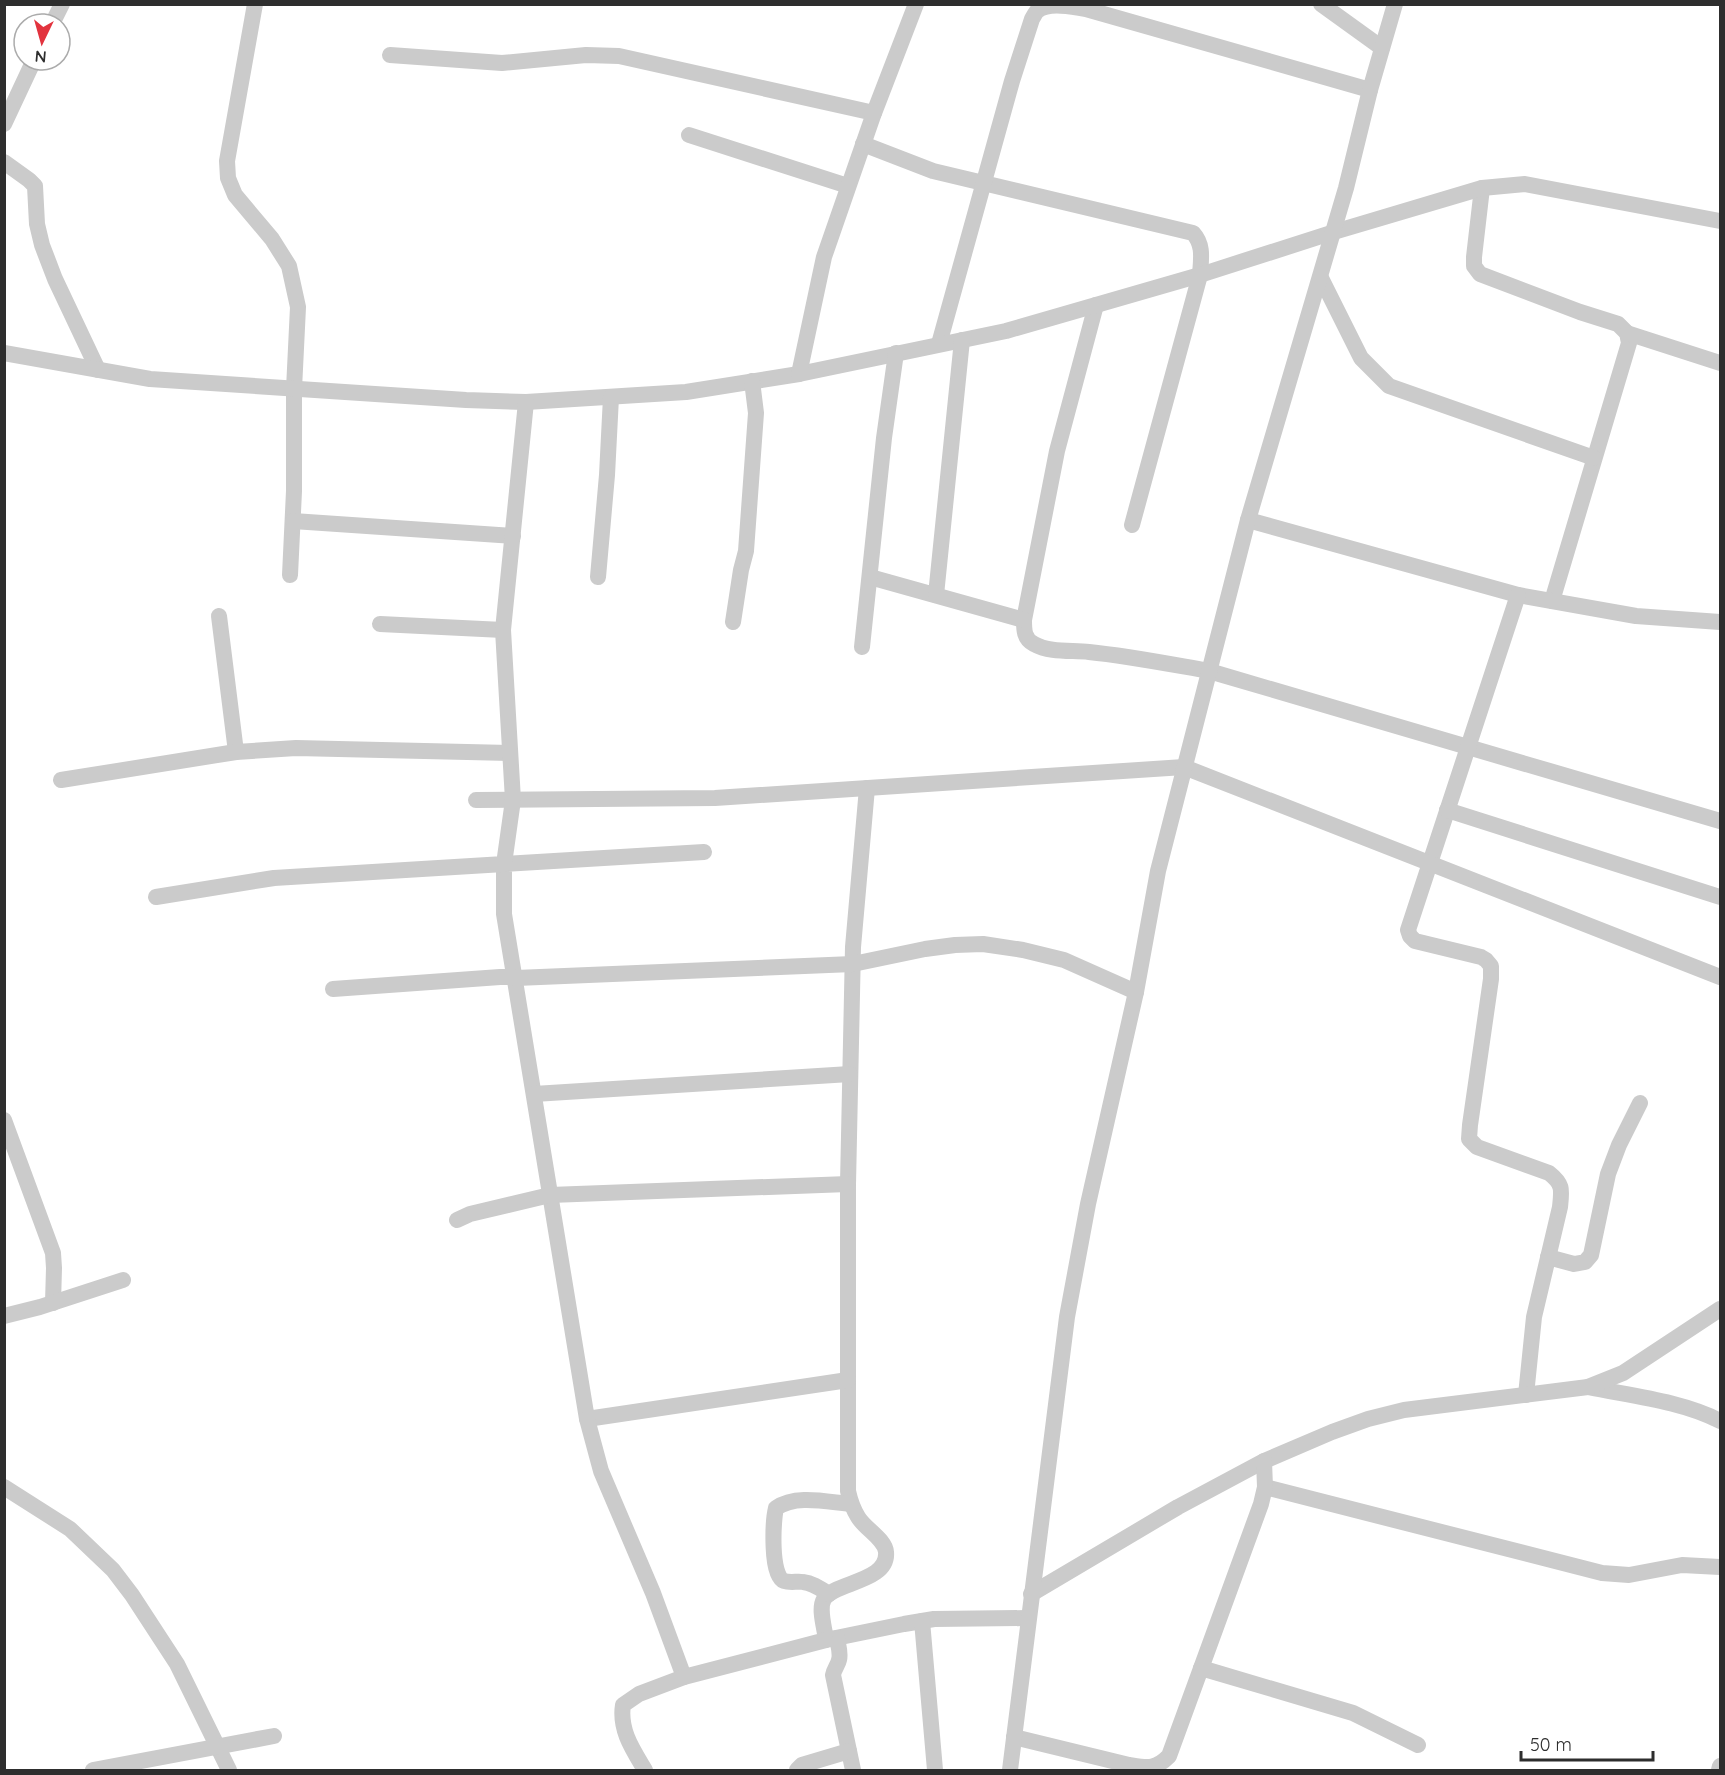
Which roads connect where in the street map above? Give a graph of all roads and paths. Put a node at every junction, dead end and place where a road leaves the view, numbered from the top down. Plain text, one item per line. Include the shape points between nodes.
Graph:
1 (255, 4) edge
2 (916, 4) edge
3 (1321, 4) edge
4 (1395, 4) edge
5 (1382, 48) junction
6 (390, 55) dead end
7 (28, 72) edge
8 (1370, 90) junction
9 (874, 112) junction
10 (4, 124) edge
11 (689, 135) dead end
12 (863, 144) junction
13 (4, 162) edge
14 (983, 184) junction
15 (848, 186) junction
16 (1482, 188) junction
17 (1720, 221) edge
18 (1334, 232) junction
19 (1200, 275) junction
20 (1321, 278) junction
21 (1096, 305) junction
22 (1627, 333) junction
23 (962, 339) junction
24 (939, 344) junction
25 (4, 353) edge
26 (896, 353) junction
27 (1720, 363) edge
28 (98, 370) junction
29 (799, 374) junction
30 (752, 381) junction
31 (294, 389) junction
32 (611, 397) junction
33 (526, 402) junction
34 (1594, 458) junction
35 (1248, 520) junction
36 (293, 521) junction
37 (1132, 525) dead end
38 (513, 536) junction
39 (290, 575) dead end
40 (598, 577) dead end
41 (870, 577) junction
42 (936, 595) junction
43 (1518, 596) junction
44 (1552, 601) junction
45 (219, 616) dead end
46 (1024, 620) junction
47 (734, 622) dead end
48 (1720, 622) edge
49 (380, 624) dead end
50 (503, 630) junction
51 (862, 647) dead end
52 (1209, 671) junction
53 (1467, 748) junction
54 (236, 752) junction
55 (510, 753) junction
56 (1184, 767) junction
57 (61, 780) dead end
58 (867, 788) junction
59 (476, 800) dead end
60 (513, 800) junction
61 (1447, 810) junction
62 (1720, 821) edge
63 (704, 852) dead end
64 (1429, 863) junction
65 (504, 864) junction
66 (156, 897) dead end
67 (1720, 897) edge
68 (853, 964) junction
69 (514, 977) junction
70 (1720, 977) edge
71 (333, 989) dead end
72 (1136, 992) junction
73 (850, 1074) junction
74 (534, 1094) junction
75 (1641, 1103) dead end
76 (4, 1120) edge
77 (848, 1184) junction
78 (550, 1195) junction
79 (457, 1220) dead end
80 (1548, 1257) junction
81 (123, 1280) dead end
82 (53, 1303) junction
83 (1720, 1309) edge
84 (4, 1316) edge
85 (848, 1380) junction
86 (1588, 1387) junction
87 (1526, 1395) junction
88 (586, 1419) junction
89 (1720, 1421) edge
90 (1264, 1461) junction
91 (4, 1487) edge
92 (1264, 1487) junction
93 (851, 1504) junction
94 (1720, 1567) edge
95 (829, 1594) junction
96 (1031, 1594) junction
97 (1028, 1618) junction
98 (922, 1621) junction
99 (831, 1639) junction
100 (1201, 1668) junction
101 (684, 1677) junction
102 (274, 1736) dead end
103 (1014, 1737) junction
104 (1418, 1745) dead end
105 (217, 1746) junction
106 (849, 1751) junction
107 (1720, 1766) edge
108 (93, 1770) edge
109 (229, 1770) edge
110 (645, 1770) edge
111 (797, 1770) edge
112 (853, 1770) edge
113 (935, 1770) edge
114 (1010, 1770) edge
115 (1719, 1770) edge

1 - 31 street via 227,161 228,178 288,266 298,307
2 - 9 street
3 - 5 street
4 - 5 street
5 - 8 street
6 - 9 street via 502,63 619,56
7 - 10 street
8 - 14 street via 1086,9 1047,6 1036,11 1032,20
8 - 18 street
9 - 12 street
11 - 15 street
12 - 14 street via 933,171
12 - 15 street
13 - 28 street via 34,186 42,245
14 - 19 street via 1193,233 1202,248
14 - 24 street
15 - 29 street via 824,257
16 - 17 street via 1525,184
16 - 18 street
16 - 22 street via 1474,257 1480,274 1618,324
18 - 19 street
18 - 20 street
19 - 21 street
19 - 37 street
20 - 34 street via 1361,358 1389,386
20 - 35 street
21 - 23 street via 1006,331
21 - 46 street via 1057,452
22 - 27 street
22 - 34 street via 1629,343
23 - 24 street
23 - 42 street
24 - 26 street
25 - 28 street
26 - 29 street
26 - 41 street
28 - 31 street via 150,379
29 - 30 street
30 - 32 street via 686,392
30 - 47 street via 756,413 747,539
31 - 33 street
31 - 36 street
32 - 33 street
32 - 40 street
33 - 38 street
34 - 44 street
35 - 43 street
35 - 52 street
36 - 38 street
36 - 39 street
38 - 50 street
41 - 42 street
41 - 51 street
42 - 46 street
43 - 44 street
43 - 53 street
44 - 48 street via 1636,616
45 - 54 street
46 - 52 street via 1027,638 1047,649 1101,653
49 - 50 street
50 - 55 street
52 - 53 street
52 - 56 street
53 - 61 street
53 - 62 street
54 - 55 street via 296,747
54 - 57 street
55 - 60 street
56 - 58 street
56 - 64 street
56 - 72 street via 1158,871
58 - 60 street via 715,798
58 - 68 street
59 - 60 street
60 - 65 street
61 - 64 street
61 - 67 street
63 - 65 street
64 - 70 street
64 - 80 street via 1408,930 1410,936 1415,941 1481,957 1491,966 1469,1139 1477,1147 1549,1173 1559,1181 1560,1206
65 - 66 street via 274,878
65 - 69 street via 504,914
68 - 69 street
68 - 72 street via 925,949 983,944 1064,960
68 - 73 street
69 - 71 street
69 - 74 street
72 - 96 street via 1067,1317
73 - 74 street
73 - 77 street
74 - 78 street
75 - 80 street via 1608,1174 1591,1255 1585,1262 1574,1264
76 - 82 street via 52,1253
77 - 78 street
77 - 85 street
78 - 79 street
78 - 88 street
80 - 87 street via 1533,1317
81 - 82 street
82 - 84 street
83 - 86 street via 1623,1373
85 - 88 street
85 - 93 street
86 - 87 street
86 - 89 street via 1684,1407
87 - 90 street via 1404,1410 1368,1419
88 - 101 street via 601,1471
90 - 92 street
90 - 96 street
91 - 105 street via 70,1529 113,1570 177,1664
92 - 94 street via 1602,1574 1629,1575 1682,1565
92 - 100 street via 1262,1504
93 - 95 street via 886,1548 886,1558 880,1569 865,1579
93 - 95 street via 797,1500 776,1508 779,1576 784,1581 806,1582
95 - 99 street via 823,1600 822,1611
96 - 97 street
97 - 98 street
97 - 103 street
98 - 99 street
98 - 113 street
99 - 101 street
99 - 106 street via 840,1654 833,1675
100 - 103 street via 1169,1756 1160,1764 1149,1768 1129,1765
100 - 104 street via 1353,1713
101 - 110 street via 639,1694 623,1705 624,1732
102 - 105 street
103 - 114 street
105 - 108 street
105 - 109 street
106 - 111 street
106 - 112 street
107 - 115 street

